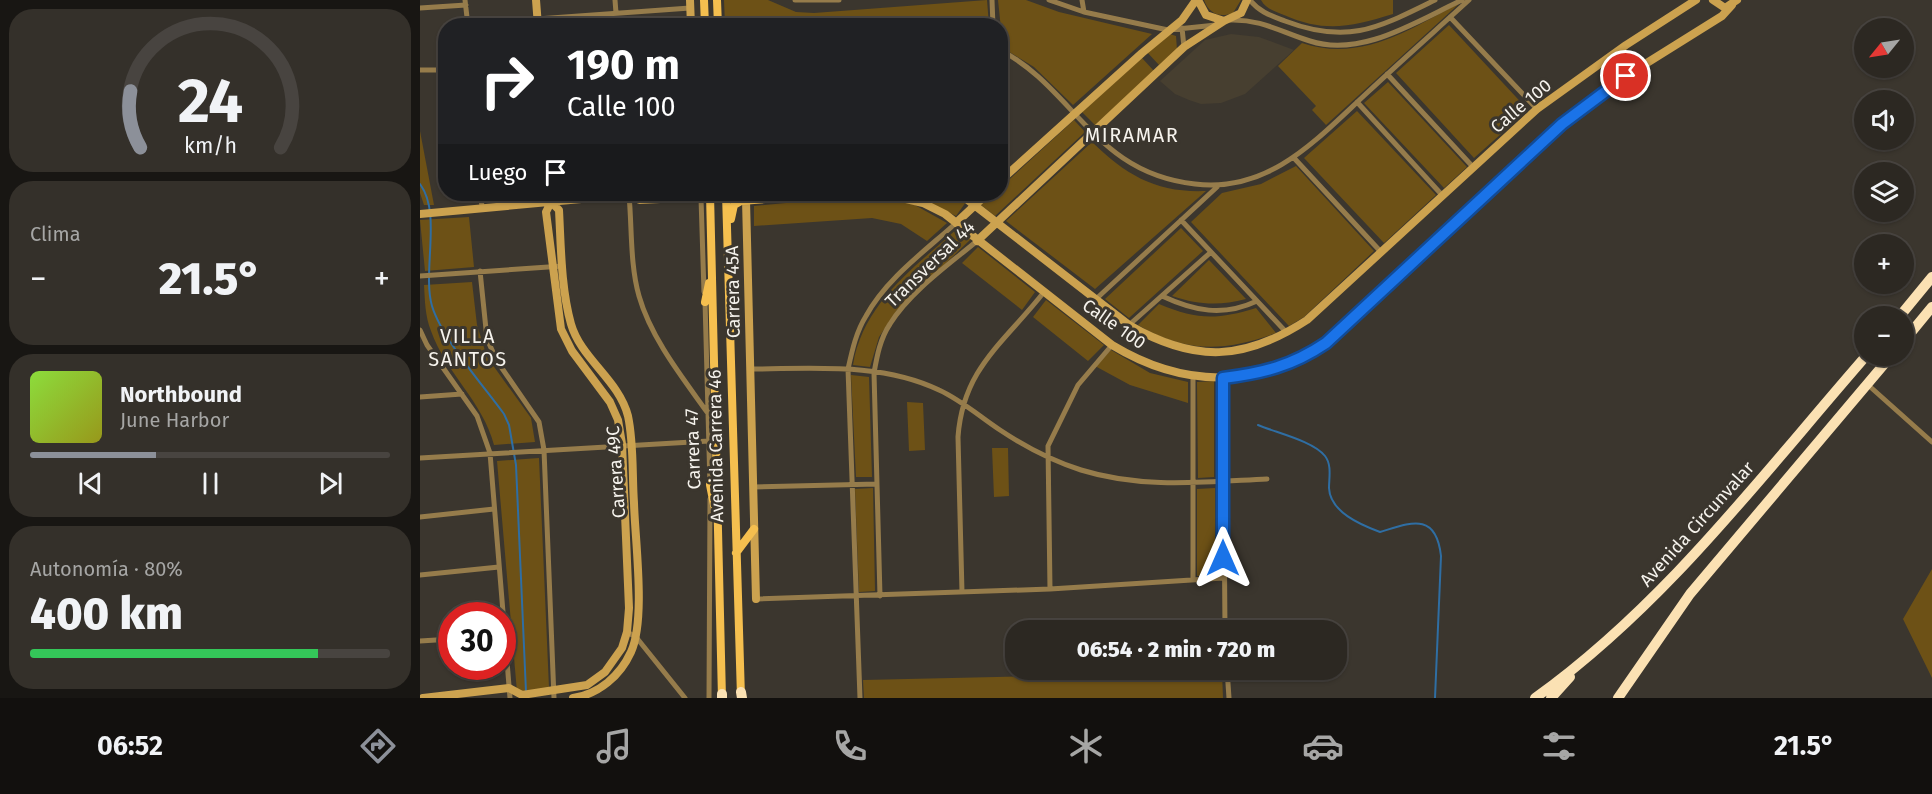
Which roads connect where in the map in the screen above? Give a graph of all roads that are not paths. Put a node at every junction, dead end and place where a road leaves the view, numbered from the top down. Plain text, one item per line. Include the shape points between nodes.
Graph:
1 (536, 0) edge
2 (615, 0) edge
3 (704, 0) edge
4 (717, 0) edge
5 (795, 0) edge
6 (839, 0) edge
7 (992, 0) edge
8 (1049, 0) edge
9 (1082, 0) edge
10 (1197, 0) edge
11 (1249, 0) edge
12 (1435, 0) edge
13 (1462, 0) edge
14 (1469, 0) edge
15 (1696, 0) edge
16 (1713, 0) edge
17 (820, 1) edge
18 (466, 2) edge
19 (1735, 3) edge
20 (690, 4) edge
21 (420, 8) edge
22 (1084, 12) junction
23 (616, 14) junction
24 (1450, 17) junction
25 (467, 18) edge
26 (538, 18) edge
27 (577, 18) edge
28 (616, 18) edge
29 (705, 18) edge
30 (718, 18) edge
31 (993, 18) edge
32 (1224, 22) junction
33 (1182, 28) junction
34 (1168, 30) junction
35 (1184, 47) junction
36 (1008, 55) edge
37 (420, 70) edge
38 (438, 70) edge
39 (1387, 74) junction
40 (1357, 102) junction
41 (1537, 109) junction
42 (1076, 114) junction
43 (1094, 132) junction
44 (1294, 158) junction
45 (1473, 167) junction
46 (1008, 174) edge
47 (1217, 187) junction
48 (1442, 195) junction
49 (481, 201) edge
50 (532, 201) edge
51 (550, 201) edge
52 (553, 201) edge
53 (631, 201) edge
54 (707, 201) edge
55 (707, 201) edge
56 (726, 201) edge
57 (743, 201) edge
58 (746, 201) edge
59 (915, 201) edge
60 (970, 201) edge
61 (979, 201) edge
62 (975, 204) junction
63 (482, 209) junction
64 (420, 214) edge
65 (1181, 220) junction
66 (997, 221) junction
67 (956, 223) junction
68 (977, 241) junction
69 (1211, 252) junction
70 (1381, 252) junction
71 (729, 263) junction
72 (562, 266) junction
73 (552, 267) junction
74 (712, 268) junction
75 (480, 272) junction
76 (422, 276) edge
77 (1932, 277) edge
78 (1044, 292) junction
79 (1162, 296) junction
80 (1096, 299) junction
81 (1257, 301) junction
82 (705, 302) junction
83 (1908, 306) edge
84 (1932, 307) edge
85 (1129, 325) junction
86 (1914, 329) edge
87 (420, 330) edge
88 (1287, 333) junction
89 (1112, 345) junction
90 (1857, 366) edge
91 (1882, 366) edge
92 (750, 369) junction
93 (848, 369) junction
94 (874, 373) junction
95 (1193, 377) junction
96 (1223, 378) junction
97 (1867, 384) junction
98 (462, 394) junction
99 (1831, 396) junction
100 (420, 397) edge
101 (962, 403) junction
102 (708, 414) junction
103 (709, 441) junction
104 (1932, 442) edge
105 (622, 444) junction
106 (631, 444) junction
107 (544, 450) junction
108 (490, 453) junction
109 (1046, 456) junction
110 (420, 458) edge
111 (1267, 479) dead end
112 (1223, 481) junction
113 (1192, 483) junction
114 (710, 484) junction
115 (851, 484) junction
116 (877, 484) junction
117 (753, 487) junction
118 (495, 509) junction
119 (420, 518) edge
120 (718, 524) junction
121 (754, 529) junction
122 (735, 553) junction
123 (499, 567) junction
124 (420, 575) edge
125 (1223, 578) junction
126 (1193, 579) junction
127 (1050, 589) junction
128 (962, 592) junction
129 (880, 596) junction
130 (856, 597) junction
131 (756, 599) joint
132 (502, 602) edge
133 (1225, 620) edge
134 (627, 632) junction
135 (636, 637) junction
136 (438, 640) edge
137 (420, 641) edge
138 (1580, 662) junction
139 (508, 680) edge
140 (1228, 680) edge
141 (587, 685) junction
142 (509, 688) junction
143 (590, 694) junction
144 (554, 695) edge
145 (741, 696) edge
146 (722, 697) edge
147 (423, 698) edge
148 (510, 698) edge
149 (573, 698) edge
150 (685, 698) edge
151 (709, 698) edge
152 (860, 698) edge
153 (1229, 698) edge
154 (1535, 698) edge
155 (1551, 698) edge
156 (1618, 698) edge

1 - 26 street
2 - 23 street
3 - 29 main road
4 - 30 main road
5 - 17 street
6 - 17 street
7 - 31 street
8 - 22 street
9 - 22 street
10 - 32 street via 1206,15
10 - 34 street via 1185,18
11 - 12 street via 1277,18 1309,30 1337,34 1382,25
11 - 32 street, Transversal 44 via 1241,13
13 - 32 street via 1386,35 1347,44 1311,42 1260,21
14 - 24 street
15 - 41 street, Calle 100
16 - 19 street via 1721,7
18 - 21 street
18 - 25 street
19 - 96 street, Calle 100 via 1722,16 1609,88 1562,124 1326,343 1307,356 1267,372
20 - 23 street
22 - 34 street
23 - 27 street
23 - 28 street
24 - 39 street
24 - 41 street
32 - 33 street
32 - 35 street, Transversal 44
33 - 34 street
33 - 35 street
34 - 42 street
35 - 43 street, Transversal 44
36 - 42 street via 1033,72
37 - 38 street
39 - 40 street
39 - 45 street
40 - 44 street
40 - 48 street
41 - 45 street, Calle 100
42 - 43 street
42 - 46 street
43 - 47 street via 1122,157 1157,176
43 - 66 street, Transversal 44
44 - 47 street via 1259,177
44 - 70 street
45 - 48 street, Calle 100
47 - 65 street
48 - 70 street, Calle 100
49 - 63 street
50 - 63 street
51 - 73 street, Carrera 49C via 546,212
52 - 72 street, Carrera 49C via 559,210
53 - 102 street via 639,298 657,336
54 - 74 main road, Avenida Carrera 46
55 - 82 street, Carrera 47
56 - 71 main road, Avenida Carrera 46
57 - 71 main road via 732,209
58 - 92 street, Carrera 45A
59 - 67 street, Calle 100
60 - 62 street, Calle 100
61 - 62 street, Transversal 44
62 - 66 street, Calle 100
62 - 67 street, Transversal 44
63 - 64 street
65 - 69 street
65 - 80 street
66 - 68 street, Transversal 44
66 - 80 street, Calle 100
67 - 68 street, Calle 100
67 - 93 street, Transversal 44 via 880,295 862,324
68 - 78 street, Calle 100
68 - 94 street, Transversal 44 via 900,310 882,339
69 - 79 street
69 - 81 street
70 - 88 street, Calle 100 via 1307,320
71 - 122 main road, Avenida Carrera 46
72 - 73 street
72 - 106 street, Carrera 49C via 574,333 623,405
73 - 75 street
73 - 105 street, Carrera 49C via 561,329 572,351 610,402
74 - 82 main road
74 - 120 main road, Avenida Carrera 46
75 - 76 street
75 - 107 street via 486,339 539,422
77 - 83 highway
78 - 89 street, Calle 100
78 - 101 street via 972,378
79 - 81 street via 1182,306 1212,312
79 - 85 street
80 - 85 street, Calle 100
81 - 88 street
82 - 102 street, Carrera 47
84 - 86 highway
85 - 88 street, Calle 100 via 1171,346 1200,353 1240,350
87 - 98 street
89 - 95 street, Calle 100 via 1140,362
89 - 109 street via 1078,385
90 - 99 highway, Avenida Circunvalar
91 - 97 highway, Avenida Circunvalar
92 - 93 street
92 - 117 street, Carrera 45A
93 - 94 street
93 - 115 street, Transversal 44
94 - 101 street via 937,389
94 - 116 street, Transversal 44
95 - 96 street, Calle 100
95 - 113 street
96 - 112 street
97 - 99 highway via 1850,382
97 - 104 street
97 - 156 highway, Avenida Circunvalar via 1690,594
98 - 100 street
98 - 108 street via 480,424
99 - 138 highway, Avenida Circunvalar via 1716,533
101 - 109 street
101 - 128 street via 958,437
102 - 103 street, Carrera 47
103 - 106 street
103 - 114 street, Carrera 47
105 - 106 street
105 - 107 street
105 - 134 street, Carrera 49C
106 - 135 street, Carrera 49C
107 - 108 street
107 - 144 street
108 - 110 street
108 - 118 street
109 - 113 street via 1080,470 1130,481
109 - 127 street
111 - 112 street
112 - 113 street
112 - 125 street
113 - 126 street
114 - 120 main road
114 - 151 street, Carrera 47
115 - 116 street
115 - 117 street
115 - 130 street, Transversal 44
116 - 129 street, Transversal 44
117 - 121 street, Carrera 45A
118 - 119 street
118 - 123 street
120 - 146 main road, Avenida Carrera 46
121 - 122 main road
121 - 131 street, Carrera 45A
122 - 145 main road, Avenida Carrera 46
123 - 124 street
123 - 132 street
125 - 126 street
125 - 133 street
126 - 127 street
127 - 128 street
128 - 129 street
129 - 130 street
130 - 131 street
130 - 152 street, Transversal 44
134 - 135 street
134 - 141 street, Carrera 49C via 622,648 605,672
135 - 143 street, Carrera 49C via 626,662
135 - 150 street
136 - 137 street
138 - 154 highway, Avenida Circunvalar
138 - 155 highway
139 - 142 street
140 - 153 street
141 - 143 street
141 - 144 street
142 - 144 street via 526,694
142 - 147 street
142 - 148 street
143 - 149 street

